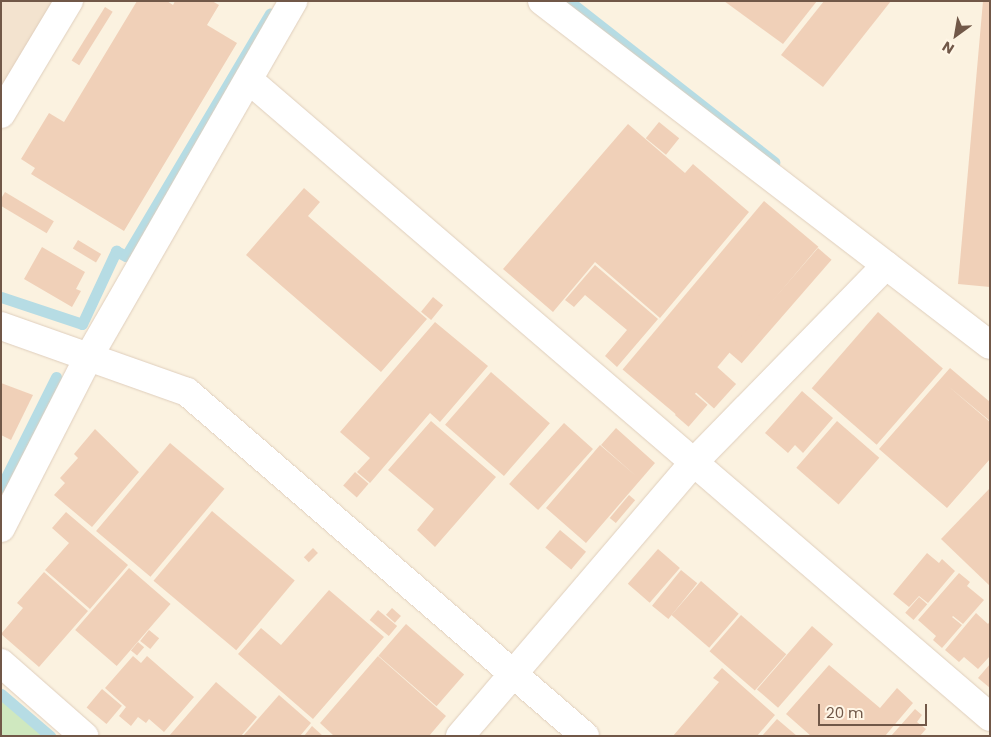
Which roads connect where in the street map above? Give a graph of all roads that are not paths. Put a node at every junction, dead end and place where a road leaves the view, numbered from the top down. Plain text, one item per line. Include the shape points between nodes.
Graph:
1 (69, 1) edge
2 (294, 1) edge
3 (542, 1) edge
4 (249, 80) junction
5 (1, 114) edge
6 (886, 265) junction
7 (1, 326) edge
8 (990, 345) edge
9 (88, 358) junction
10 (694, 462) junction
11 (1, 528) edge
12 (1, 663) edge
13 (514, 674) junction
14 (990, 716) edge
15 (84, 736) edge
16 (460, 736) edge
17 (585, 736) edge

1 - 5 street
2 - 4 street
3 - 6 street
4 - 9 street
4 - 10 street
6 - 8 street
6 - 10 street
7 - 9 street
9 - 11 street
9 - 13 street via 187,392
10 - 13 street
10 - 14 street
12 - 15 street
13 - 16 street
13 - 17 street

